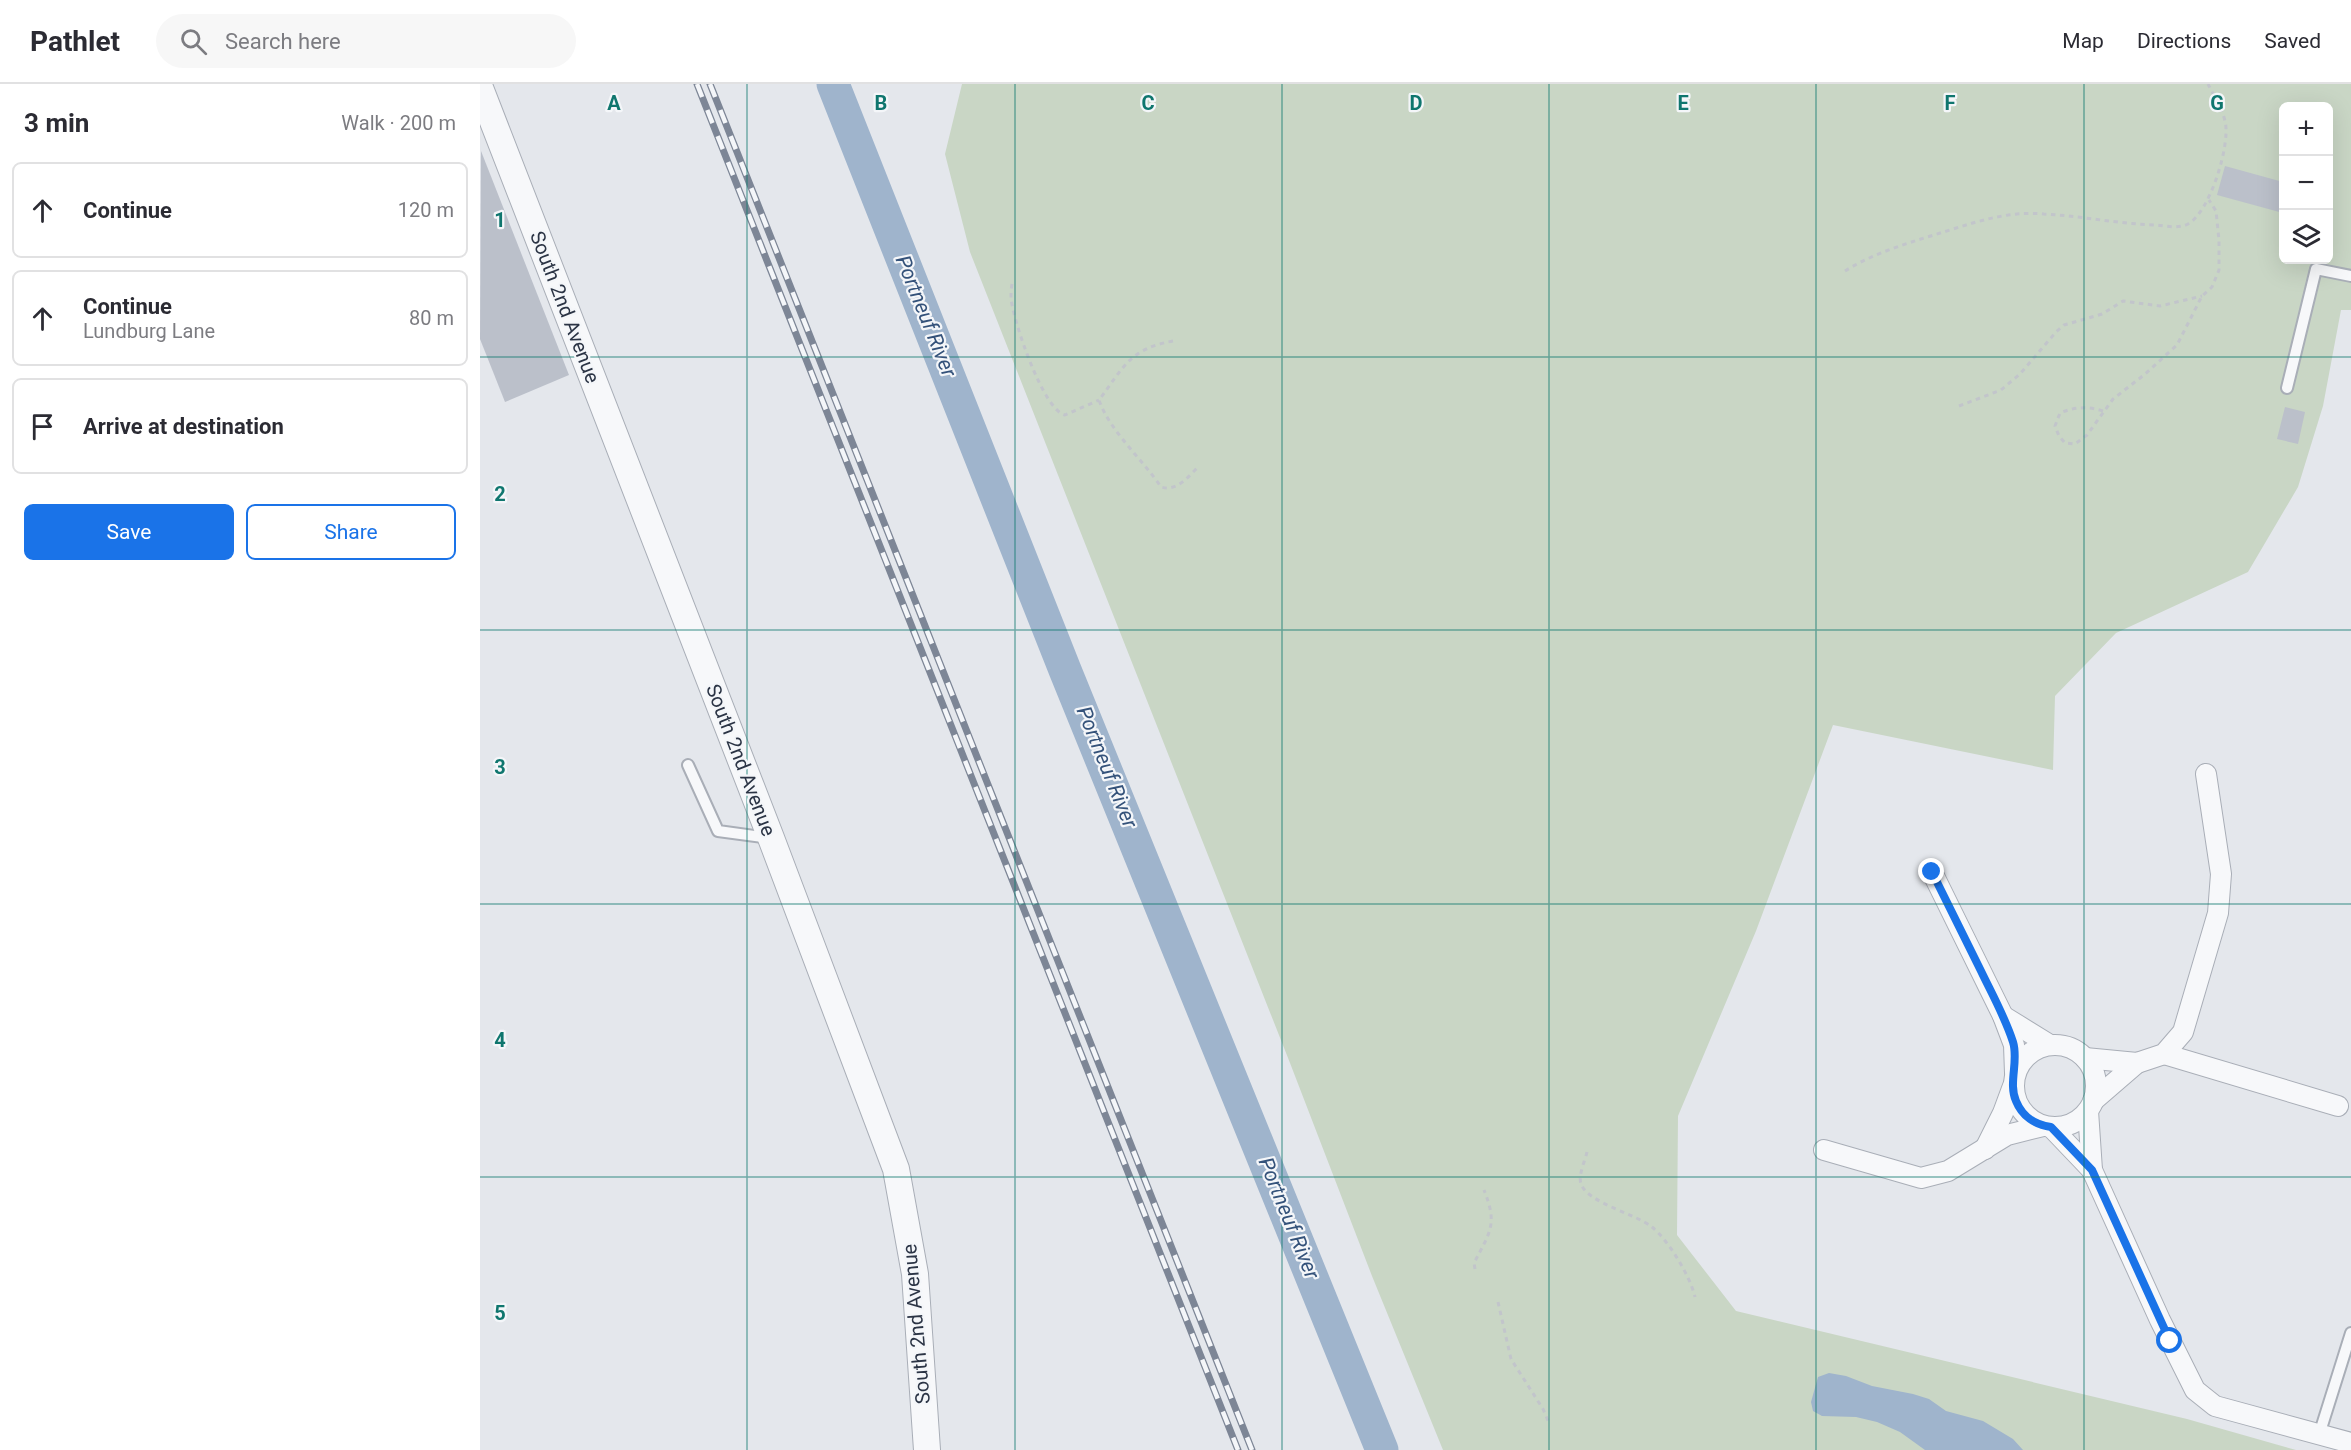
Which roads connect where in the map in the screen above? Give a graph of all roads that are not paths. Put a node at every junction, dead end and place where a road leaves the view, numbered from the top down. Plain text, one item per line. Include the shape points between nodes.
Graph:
1 (480, 88) edge
2 (2351, 276) edge
3 (2287, 388) dead end
4 (688, 765) dead end
5 (2206, 774) dead end
6 (771, 838) junction
7 (1932, 872) dead end
8 (2003, 1016) junction
9 (2050, 1045) junction
10 (2164, 1054) junction
11 (2085, 1058) junction
12 (2137, 1063) junction
13 (2014, 1080) junction
14 (2090, 1106) junction
15 (2338, 1106) dead end
16 (2047, 1127) junction
17 (1985, 1149) junction
18 (1824, 1150) dead end
19 (2092, 1170) junction
20 (2351, 1334) edge
21 (2319, 1435) junction
22 (2351, 1443) edge
23 (927, 1450) edge

1 - 6 street, South 2nd Avenue
2 - 3 lane via 2316,269
4 - 6 lane via 718,831
5 - 10 street via 2221,874 2218,913 2184,1032
6 - 23 street, South 2nd Avenue via 896,1169 915,1275
7 - 8 street
8 - 9 street
8 - 13 street via 2014,1045
9 - 11 street via 2070,1047
9 - 13 street via 2030,1052 2021,1061
10 - 12 street
10 - 15 street
11 - 12 street
11 - 14 street via 2096,1079 2096,1093
12 - 14 street
13 - 16 street via 2015,1100 2021,1111
13 - 17 street
14 - 16 street via 2082,1118 2070,1125
14 - 19 street
16 - 17 street via 2007,1135
16 - 19 street
17 - 18 street via 1948,1171 1921,1179
19 - 21 street via 2195,1390 2215,1406
20 - 21 lane
21 - 22 street

